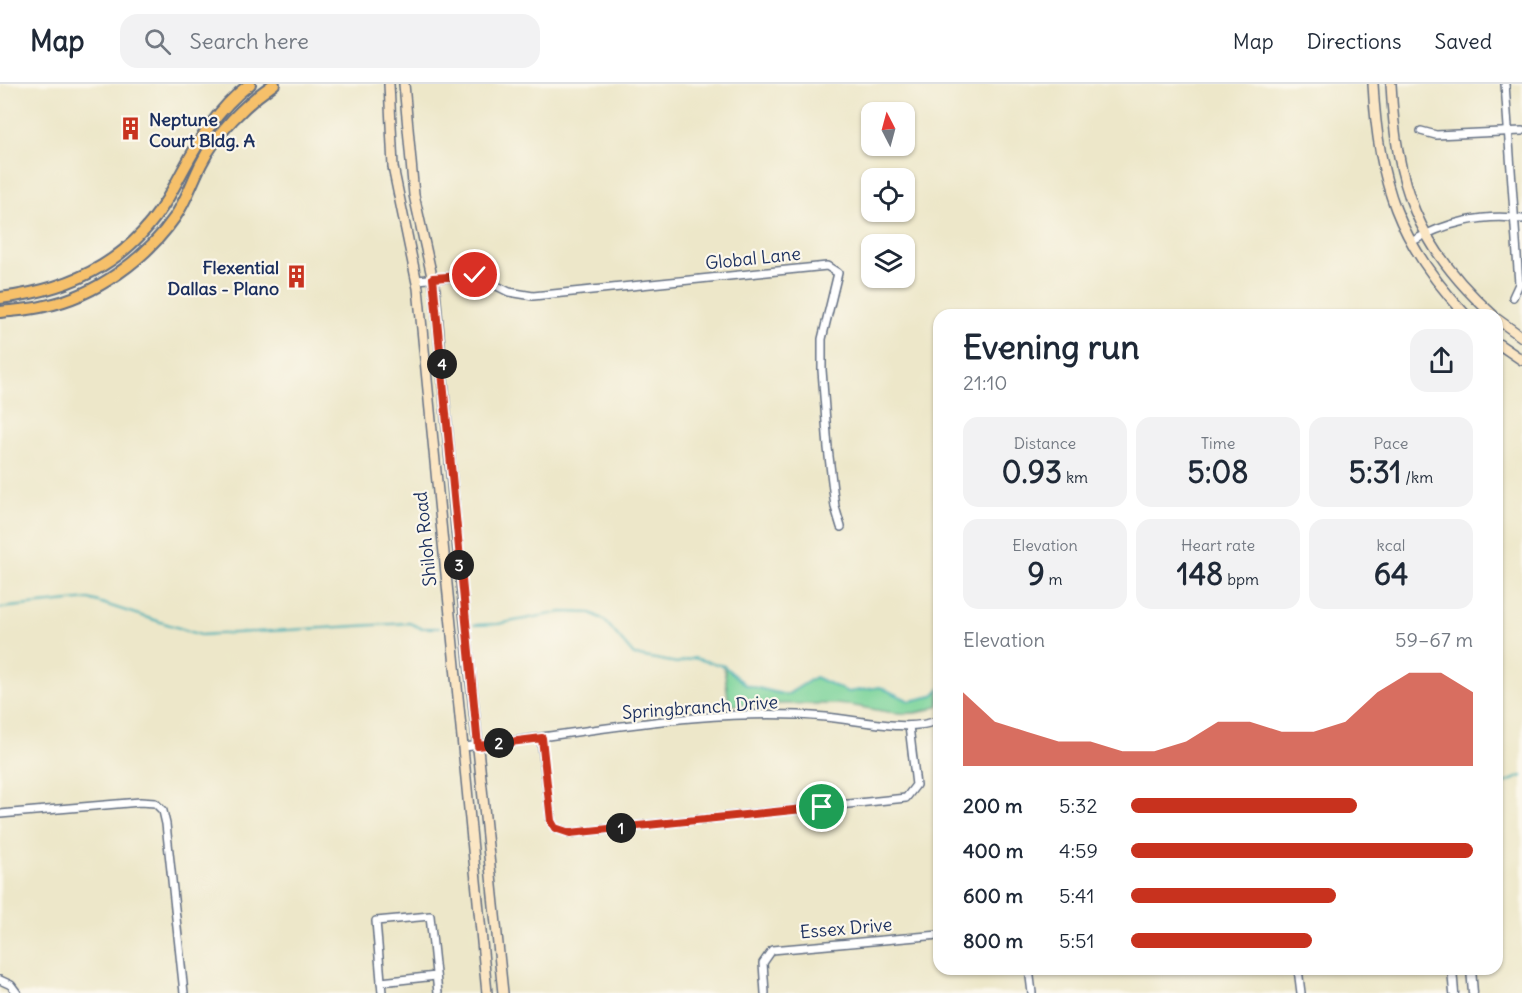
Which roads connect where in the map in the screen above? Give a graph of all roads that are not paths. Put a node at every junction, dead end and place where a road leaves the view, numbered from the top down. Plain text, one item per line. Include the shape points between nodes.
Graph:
1 (274, 84) edge
2 (389, 84) edge
3 (404, 84) edge
4 (1373, 84) edge
5 (1391, 84) edge
6 (1505, 84) edge
7 (247, 86) edge
8 (252, 99) junction
9 (1510, 130) junction
10 (1522, 130) edge
11 (1421, 131) dead end
12 (1396, 148) junction
13 (1379, 152) junction
14 (1518, 219) edge
15 (1426, 234) junction
16 (1411, 242) junction
17 (117, 255) junction
18 (126, 267) junction
19 (433, 278) junction
20 (417, 280) junction
21 (1513, 297) dead end
22 (0, 298) edge
23 (1461, 309) edge
24 (1487, 309) edge
25 (0, 312) edge
26 (1503, 323) edge
27 (1522, 337) edge
28 (1503, 347) edge
29 (1522, 360) edge
30 (444, 390) junction
31 (427, 391) junction
32 (841, 527) dead end
33 (459, 563) junction
34 (445, 565) junction
35 (933, 721) edge
36 (909, 726) junction
37 (542, 738) junction
38 (478, 746) junction
39 (464, 747) junction
40 (0, 814) edge
41 (493, 890) junction
42 (478, 891) junction
43 (933, 936) edge
44 (1030, 975) edge
45 (1299, 975) edge
46 (1452, 975) edge
47 (1472, 975) edge
48 (436, 976) junction
49 (0, 980) edge
50 (381, 982) junction
51 (17, 993) edge
52 (184, 993) edge
53 (382, 993) edge
54 (438, 993) edge
55 (487, 993) edge
56 (503, 993) edge
57 (765, 993) edge
58 (1032, 993) edge
59 (1301, 993) edge
60 (1454, 993) edge
61 (1473, 993) edge

1 - 8 main road
2 - 20 main road, Shiloh Road via 393,167
3 - 19 main road, Shiloh Road via 414,195
4 - 13 main road
5 - 12 main road
6 - 9 street
7 - 8 main road
7 - 17 main road via 204,131 157,213
8 - 18 main road via 207,155 165,230
9 - 10 street
9 - 11 street via 1437,135
9 - 14 street
12 - 13 main road
12 - 15 main road via 1406,189
13 - 16 main road via 1394,206
14 - 15 street via 1458,221
14 - 21 street via 1519,284
15 - 16 street
15 - 24 main road via 1441,259
16 - 23 main road via 1434,280
17 - 18 main road
17 - 22 main road via 62,287
18 - 25 main road via 70,299
19 - 20 street, Global Lane
19 - 30 main road, Shiloh Road
19 - 32 street, Global Lane via 475,275 509,292 533,296 834,268 837,273 822,339 822,370 835,507
20 - 31 main road, Shiloh Road
26 - 27 main road
28 - 29 main road
30 - 31 main road
30 - 33 main road, Shiloh Road
31 - 34 main road, Shiloh Road
33 - 34 main road
33 - 38 main road, Shiloh Road
34 - 39 main road, Shiloh Road
35 - 36 street, Springbranch Drive
36 - 37 street, Springbranch Drive via 824,717 765,716 658,723
36 - 37 street via 916,785 906,798 570,833 555,828 551,821
37 - 38 street, Springbranch Drive
38 - 39 street, Springbranch Drive
38 - 41 main road, Shiloh Road
39 - 42 main road, Shiloh Road
40 - 52 street via 155,803 163,811 166,824
41 - 42 main road
41 - 56 main road, Shiloh Road
42 - 55 main road, Shiloh Road
43 - 57 street, Essex Drive via 777,949 767,954 763,963
44 - 58 street
45 - 59 street
46 - 60 street
47 - 61 street
48 - 50 street
48 - 50 street via 430,916 376,921
48 - 54 street
49 - 51 street
50 - 53 street

